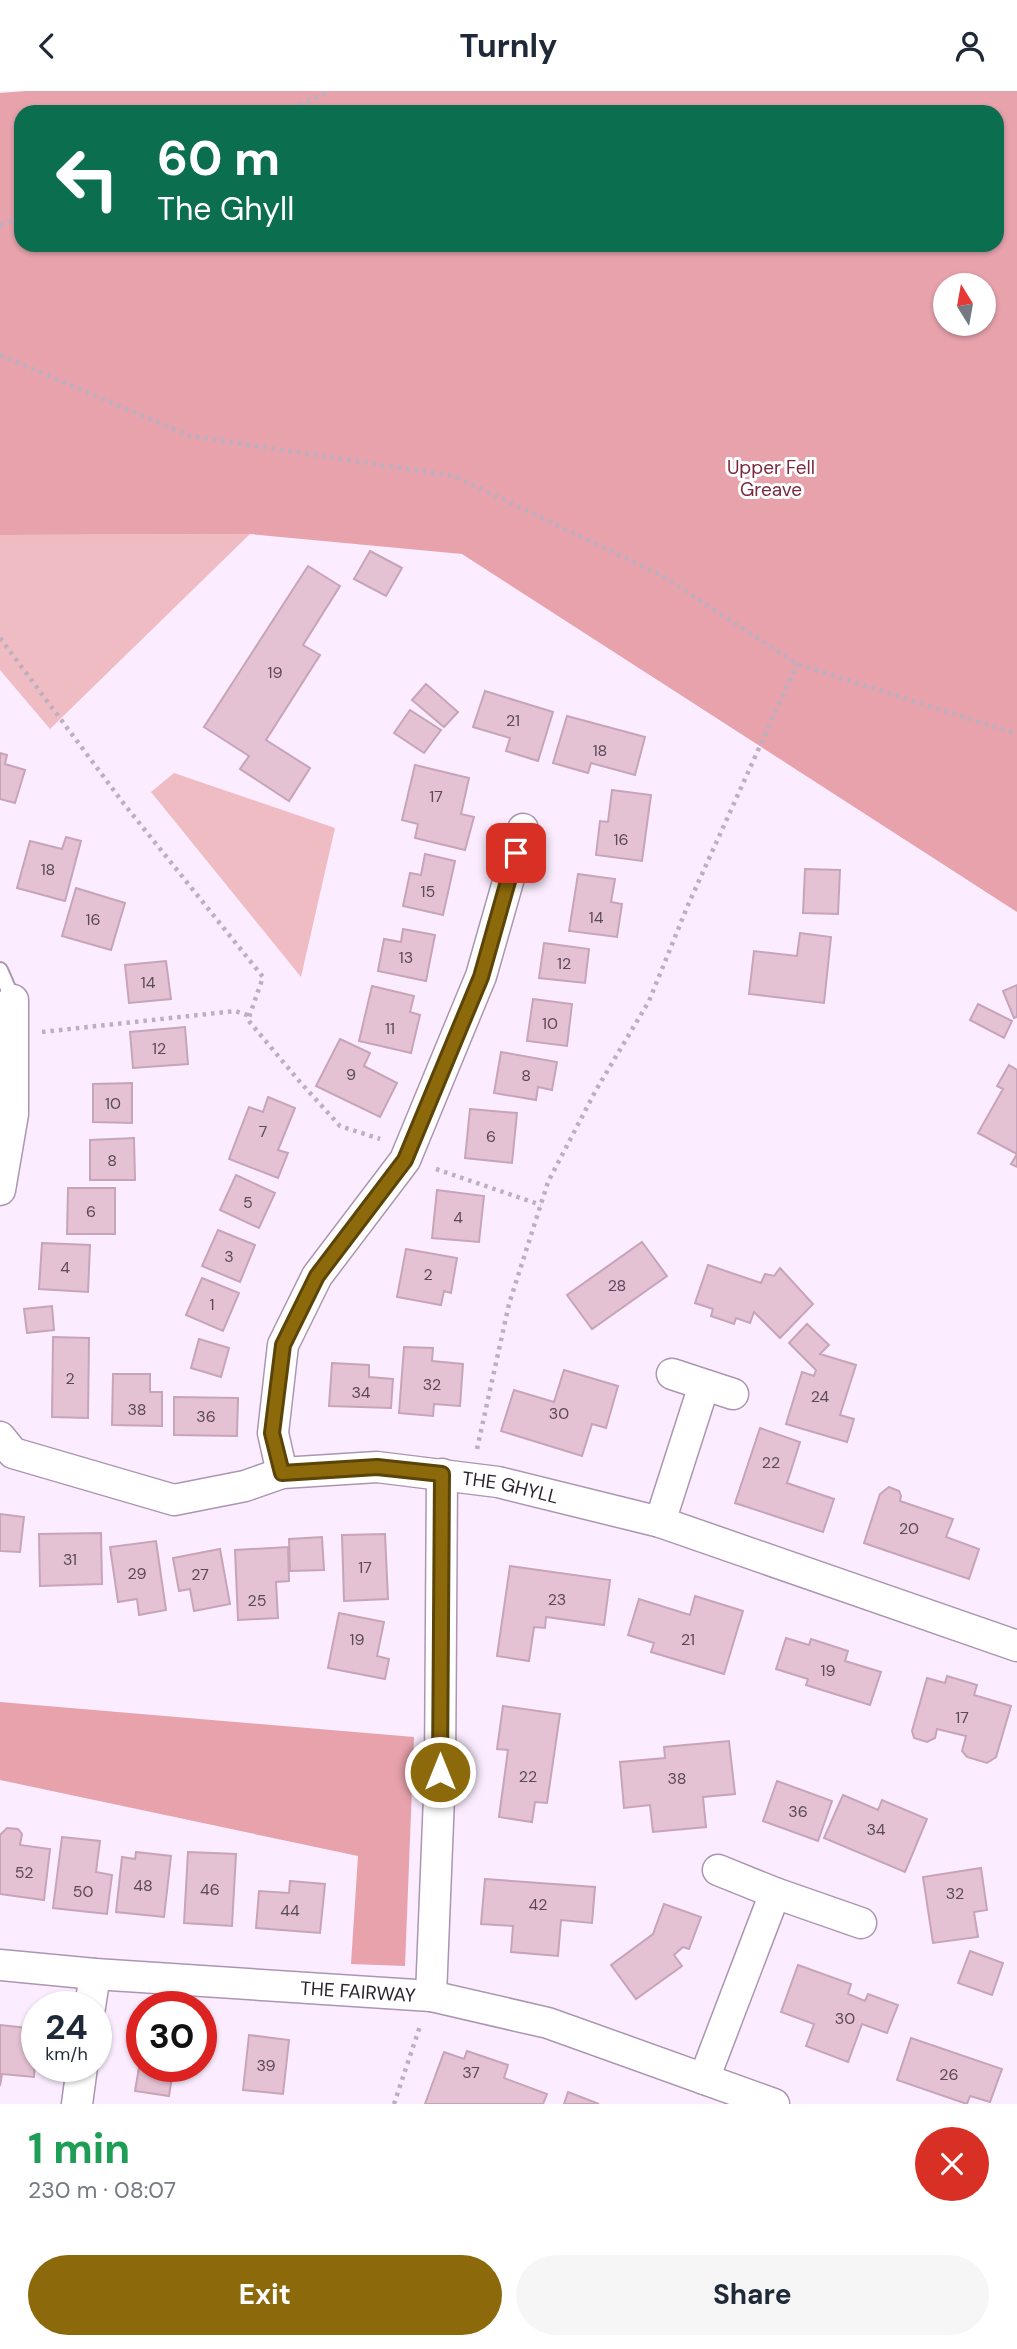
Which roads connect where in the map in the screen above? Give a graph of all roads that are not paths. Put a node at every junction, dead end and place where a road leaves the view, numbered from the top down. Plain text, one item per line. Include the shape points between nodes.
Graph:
1 (523, 829) dead end
2 (0, 970) edge
3 (13, 1000) joint
4 (0, 1190) edge
5 (672, 1374) dead end
6 (704, 1385) junction
7 (733, 1394) dead end
8 (0, 1437) edge
9 (282, 1473) junction
10 (442, 1474) junction
11 (660, 1522) junction
12 (1017, 1646) edge
13 (718, 1870) dead end
14 (775, 1893) junction
15 (861, 1923) dead end
16 (0, 1965) edge
17 (95, 1974) junction
18 (92, 1991) edge
19 (431, 1996) junction
20 (704, 2079) junction
21 (80, 2082) edge
22 (77, 2104) edge
23 (774, 2104) edge

1 - 9 street via 481,977 408,1154 317,1276 283,1345 272,1433
2 - 3 lane
3 - 4 street via 13,1114
5 - 6 street
6 - 7 street
6 - 11 street
8 - 9 street, THE GHYLL via 13,1453 174,1500 245,1486
9 - 10 street, THE GHYLL via 377,1467
10 - 11 street, THE GHYLL via 498,1482
10 - 19 street via 440,1772
11 - 12 street, THE GHYLL
13 - 14 street
14 - 15 street
14 - 20 street
16 - 17 street, THE FAIRWAY
17 - 18 street
17 - 19 street, THE FAIRWAY
19 - 20 street, THE FAIRWAY via 548,2023
20 - 23 street, THE FAIRWAY
21 - 22 street

